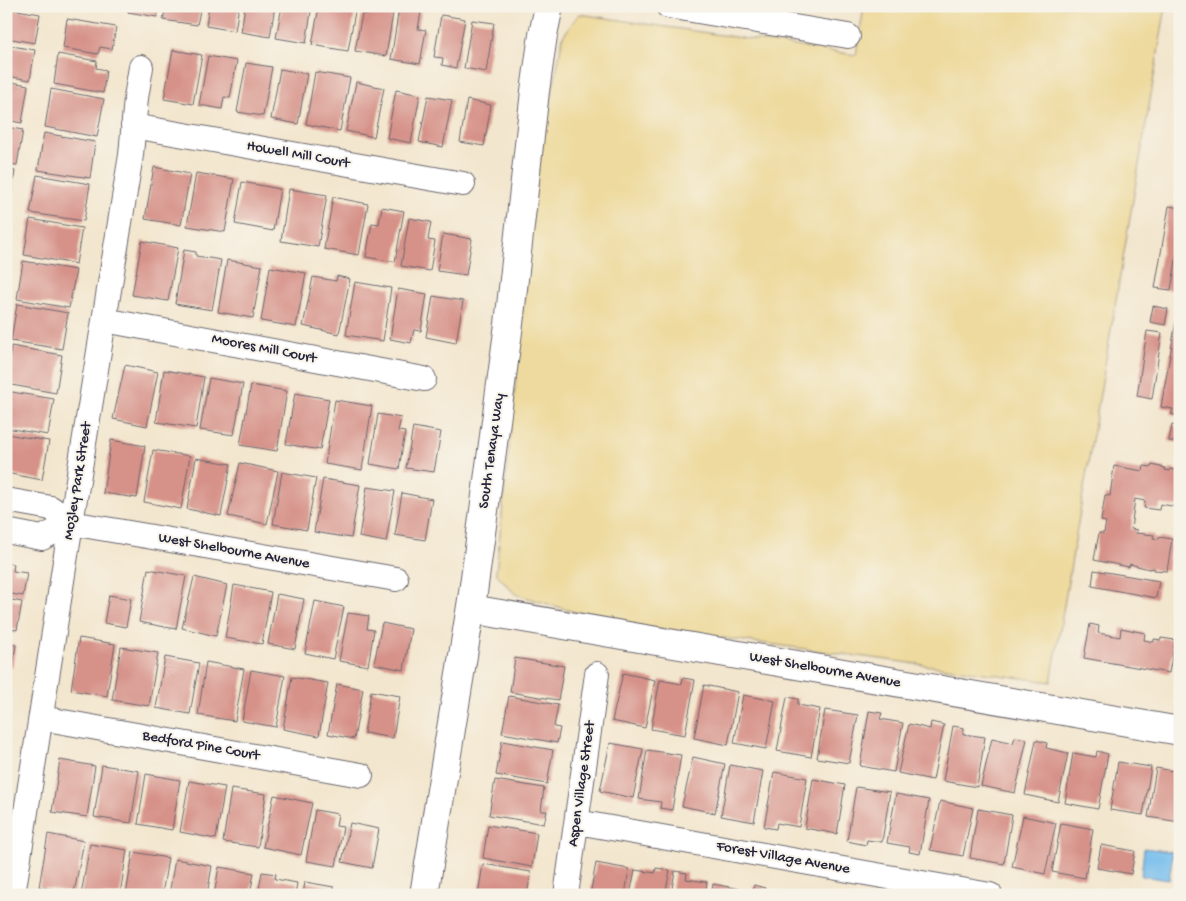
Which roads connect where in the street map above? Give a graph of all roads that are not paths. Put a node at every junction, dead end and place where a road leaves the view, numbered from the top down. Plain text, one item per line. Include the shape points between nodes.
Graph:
1 (549, 6) edge
2 (668, 6) edge
3 (773, 15) edge
4 (848, 36) dead end
5 (141, 67) dead end
6 (133, 126) junction
7 (464, 184) dead end
8 (104, 320) junction
9 (424, 379) dead end
10 (6, 500) edge
11 (71, 523) junction
12 (6, 531) edge
13 (396, 579) dead end
14 (471, 609) junction
15 (597, 674) dead end
16 (41, 718) junction
17 (1180, 732) edge
18 (361, 774) dead end
19 (577, 822) junction
20 (13, 895) edge
21 (424, 895) edge
22 (566, 895) edge
23 (990, 895) edge

1 - 14 street, South Tenaya Way via 535,91
2 - 3 street
3 - 4 street
5 - 6 street, Mozley Park Street
6 - 7 street, Howell Mill Court
6 - 8 street, Mozley Park Street
8 - 9 street, Moores Mill Court
8 - 11 street, Mozley Park Street
10 - 11 street, West Shelbourne Avenue via 51,508
11 - 12 street via 42,538
11 - 13 street, West Shelbourne Avenue
11 - 16 street, Mozley Park Street
14 - 17 street, West Shelbourne Avenue
14 - 21 street, South Tenaya Way
15 - 19 street, Aspen Village Street
16 - 18 street, Bedford Pine Court
16 - 20 street, Mozley Park Street
19 - 22 street, Aspen Village Street
19 - 23 street, Forest Village Avenue

